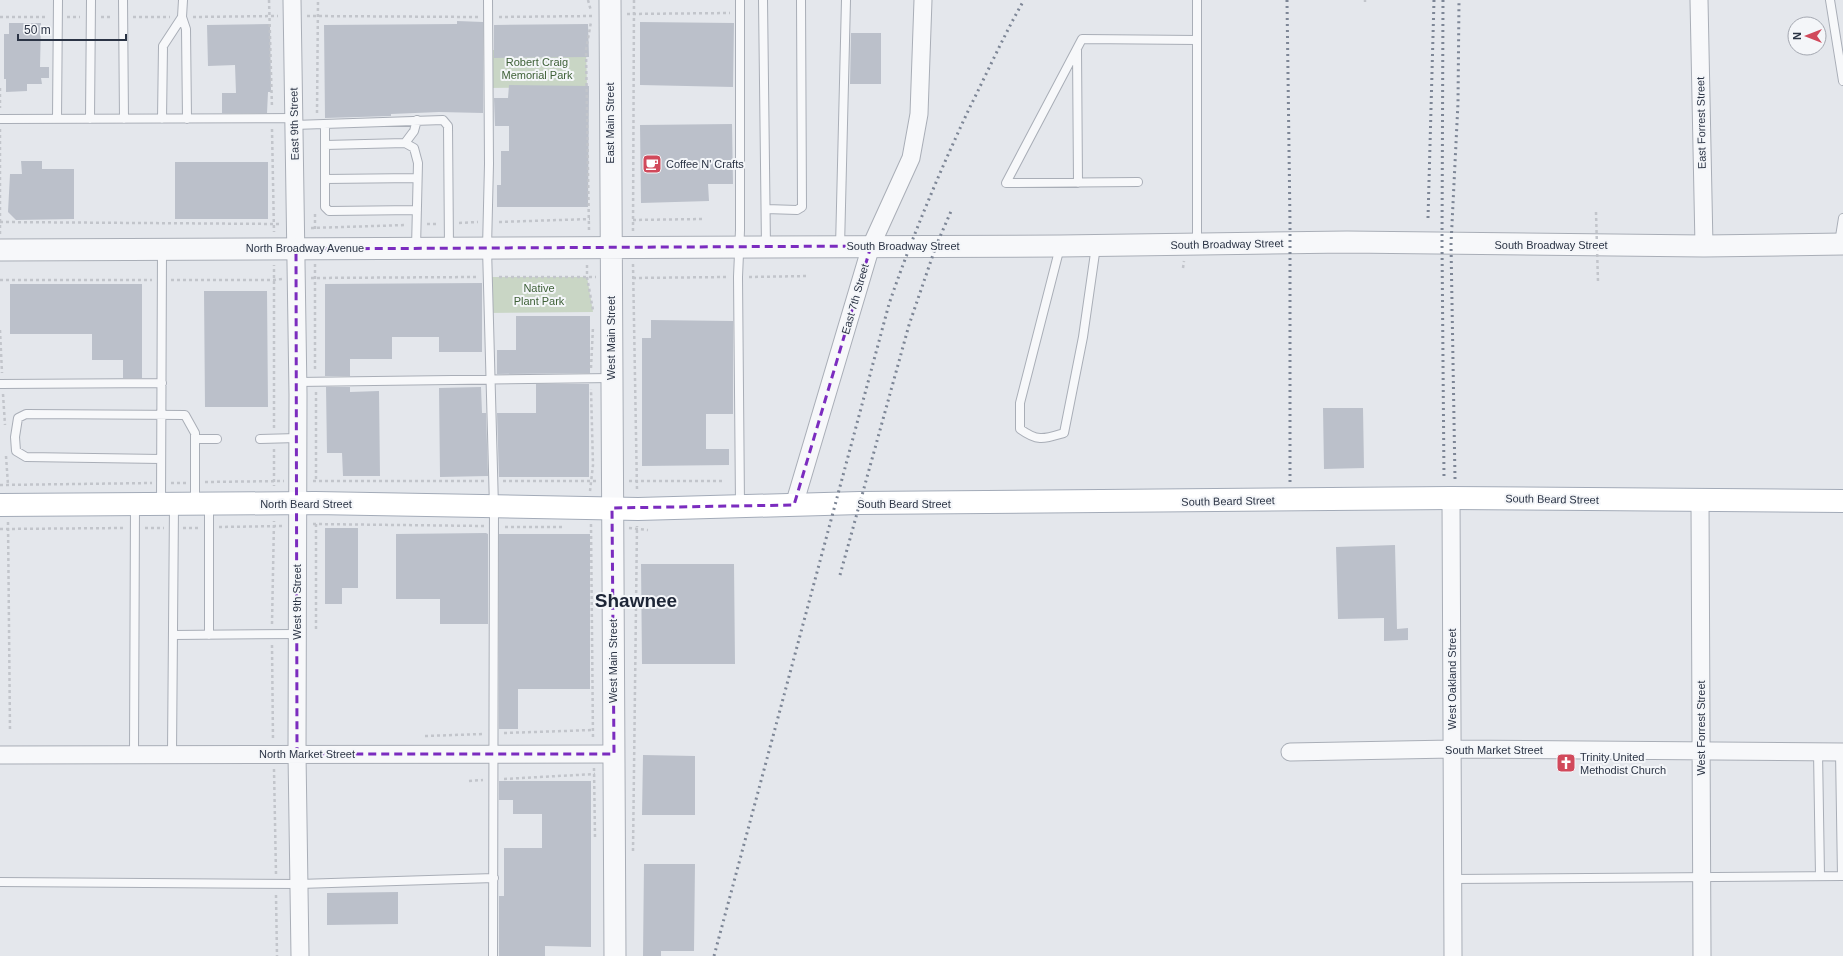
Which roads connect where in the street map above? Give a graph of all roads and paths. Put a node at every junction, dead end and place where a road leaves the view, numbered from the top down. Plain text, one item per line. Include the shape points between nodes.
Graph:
1 (58, 0) edge
2 (91, 0) edge
3 (123, 0) edge
4 (184, 0) edge
5 (269, 0) edge
6 (318, 0) edge
7 (488, 0) edge
8 (588, 0) edge
9 (634, 0) edge
10 (740, 0) edge
11 (763, 0) edge
12 (801, 0) edge
13 (846, 0) edge
14 (923, 0) edge
15 (1197, 0) edge
16 (1699, 0) edge
17 (1830, 0) edge
18 (292, 8) edge
19 (604, 10) edge
20 (635, 12) junction
21 (734, 13) dead end
22 (318, 15) junction
23 (270, 16) junction
24 (0, 17) edge
25 (58, 17) junction
26 (91, 17) junction
27 (123, 17) junction
28 (182, 17) junction
29 (488, 17) junction
30 (1197, 40) junction
31 (1077, 49) junction
32 (1843, 81) edge
33 (0, 88) edge
34 (0, 119) edge
35 (57, 119) junction
36 (90, 119) junction
37 (124, 119) junction
38 (162, 119) junction
39 (187, 119) junction
40 (272, 119) junction
41 (417, 120) junction
42 (294, 121) junction
43 (321, 124) junction
44 (405, 143) junction
45 (325, 145) junction
46 (417, 178) junction
47 (325, 179) junction
48 (1138, 182) dead end
49 (1078, 183) junction
50 (316, 206) dead end
51 (766, 209) junction
52 (417, 210) junction
53 (1596, 212) dead end
54 (1843, 218) edge
55 (1197, 244) junction
56 (1841, 244) edge
57 (1096, 245) junction
58 (740, 246) junction
59 (871, 246) junction
60 (1060, 246) junction
61 (1704, 246) junction
62 (588, 247) junction
63 (611, 247) junction
64 (632, 247) junction
65 (766, 247) junction
66 (840, 247) junction
67 (306, 248) junction
68 (416, 248) junction
69 (449, 248) junction
70 (487, 248) junction
71 (162, 249) junction
72 (274, 249) junction
73 (0, 250) edge
74 (296, 276) junction
75 (808, 276) dead end
76 (488, 277) junction
77 (587, 277) junction
78 (738, 277) junction
79 (611, 278) junction
80 (633, 278) junction
81 (314, 279) junction
82 (0, 280) edge
83 (162, 280) junction
84 (274, 280) junction
85 (1598, 282) dead end
86 (593, 312) dead end
87 (593, 319) dead end
88 (0, 330) edge
89 (612, 378) junction
90 (591, 379) junction
91 (491, 380) junction
92 (297, 382) junction
93 (316, 382) junction
94 (162, 383) junction
95 (1, 384) edge
96 (162, 415) junction
97 (5, 430) dead end
98 (274, 438) junction
99 (297, 438) junction
100 (195, 439) junction
101 (217, 439) dead end
102 (260, 439) dead end
103 (6, 454) dead end
104 (161, 459) junction
105 (274, 481) junction
106 (297, 481) junction
107 (316, 481) junction
108 (493, 481) junction
109 (590, 481) junction
110 (612, 481) junction
111 (637, 481) junction
112 (724, 481) dead end
113 (194, 482) junction
114 (161, 483) junction
115 (0, 485) edge
116 (6, 498) edge
117 (1451, 498) junction
118 (1700, 501) junction
119 (1843, 501) edge
120 (135, 504) junction
121 (185, 504) junction
122 (274, 504) junction
123 (794, 505) junction
124 (740, 507) junction
125 (303, 510) junction
126 (494, 517) junction
127 (590, 517) junction
128 (612, 518) junction
129 (637, 519) junction
130 (316, 524) junction
131 (274, 527) junction
132 (568, 527) dead end
133 (583, 527) dead end
134 (134, 528) junction
135 (174, 528) junction
136 (209, 528) junction
137 (0, 529) edge
138 (8, 529) junction
139 (648, 530) dead end
140 (316, 631) dead end
141 (272, 634) junction
142 (297, 634) junction
143 (173, 635) junction
144 (209, 635) junction
145 (634, 729) junction
146 (593, 730) junction
147 (614, 730) junction
148 (10, 731) dead end
149 (493, 733) junction
150 (425, 736) dead end
151 (1452, 749) junction
152 (1701, 750) junction
153 (1818, 751) junction
154 (1290, 752) dead end
155 (1842, 752) edge
156 (134, 754) junction
157 (172, 754) junction
158 (274, 754) junction
159 (297, 754) junction
160 (493, 754) junction
161 (593, 754) junction
162 (0, 755) edge
163 (607, 767) junction
164 (635, 774) junction
165 (493, 780) junction
166 (469, 781) dead end
167 (595, 838) dead end
168 (633, 853) dead end
169 (1702, 876) junction
170 (1820, 876) junction
171 (1842, 876) edge
172 (494, 878) junction
173 (1453, 879) junction
174 (0, 882) edge
175 (276, 884) junction
176 (299, 884) junction
177 (277, 956) edge
178 (300, 956) edge
179 (493, 956) edge
180 (615, 956) edge
181 (1453, 956) edge
182 (1702, 956) edge

1 - 25 lane
2 - 26 lane
3 - 27 lane
4 - 28 lane
5 - 23 path
6 - 22 path
7 - 29 lane
8 - 19 path
9 - 20 path
10 - 58 lane
11 - 51 lane
12 - 51 lane via 802,207 797,210
13 - 66 lane
14 - 59 street, East 7th Street via 919,114 911,158
15 - 30 lane
16 - 61 street, East Forrest Street
17 - 32 lane
18 - 22 path
18 - 23 path
18 - 42 street, East 9th Street
19 - 20 path
19 - 29 path
19 - 62 path via 586,50
19 - 63 street, East Main Street
20 - 21 path
20 - 64 path
22 - 29 path
22 - 43 path
23 - 28 path
23 - 40 path
24 - 25 path
25 - 26 path
25 - 35 lane
26 - 27 path
26 - 36 lane
27 - 28 path
27 - 37 lane
28 - 38 lane via 163,46
28 - 39 lane via 186,29
29 - 70 lane
30 - 31 lane via 1082,39
30 - 55 lane
31 - 49 lane
31 - 49 lane via 1006,183
33 - 34 path
34 - 35 lane
34 - 73 path
35 - 36 lane
36 - 37 lane
37 - 38 lane
38 - 39 lane
39 - 40 lane
40 - 42 lane
40 - 72 path
41 - 43 lane
41 - 44 lane via 414,131
41 - 69 lane via 443,120 448,126
42 - 43 lane
42 - 67 street, East 9th Street
43 - 45 lane
44 - 45 lane
44 - 46 lane via 414,148 418,163
45 - 47 lane
46 - 47 lane
46 - 52 lane
47 - 52 lane via 325,207 329,211
48 - 49 lane
50 - 67 path
51 - 65 lane
52 - 68 lane
53 - 85 path, bridge
54 - 56 lane
55 - 57 street, South Broadway Street
55 - 61 street, South Broadway Street via 1347,242
56 - 61 street, South Broadway Street
57 - 60 street, South Broadway Street
57 - 60 lane via 1083,337 1064,433 1047,438 1032,438 1020,429 1020,402
58 - 64 street, South Broadway Street
58 - 65 street, South Broadway Street
58 - 78 lane
59 - 60 street, South Broadway Street
59 - 66 street, South Broadway Street
59 - 123 street, East 7th Street
62 - 63 street, North Broadway Avenue
62 - 70 street, North Broadway Avenue
62 - 77 path
63 - 64 street, South Broadway Street
63 - 79 street, West Main Street
64 - 80 path
65 - 66 street, South Broadway Street
67 - 68 street, North Broadway Avenue
67 - 72 street, North Broadway Avenue
67 - 74 street, West 9th Street
67 - 81 path
68 - 69 street, North Broadway Avenue
69 - 70 street, North Broadway Avenue
70 - 76 lane
71 - 72 street, North Broadway Avenue
71 - 73 street, North Broadway Avenue
71 - 83 lane
72 - 84 path
74 - 81 path
74 - 84 path
74 - 92 street, West 9th Street
75 - 78 path
76 - 77 path
76 - 81 path
76 - 91 lane
77 - 79 path
77 - 86 path
78 - 80 path
78 - 124 lane
79 - 80 path
79 - 89 street, West Main Street
80 - 111 path
81 - 93 path
82 - 83 path
83 - 84 path
83 - 94 lane
84 - 98 path
87 - 90 path
88 - 95 path
89 - 90 lane
89 - 110 street, West Main Street
90 - 91 lane
90 - 109 path via 593,465
91 - 93 lane
91 - 108 lane
92 - 93 lane
92 - 99 street, West 9th Street
93 - 107 path
94 - 95 lane
94 - 96 lane
95 - 97 path
96 - 100 lane via 185,415 195,433
96 - 104 lane
96 - 104 lane via 26,414 18,418 15,437 16,451 26,457
98 - 99 lane
98 - 102 lane
98 - 105 path
99 - 106 street, West 9th Street
100 - 101 lane
100 - 113 lane
103 - 116 path
104 - 114 lane
105 - 106 path
105 - 113 path
105 - 122 path
106 - 107 path
106 - 125 street, West 9th Street
107 - 108 path
107 - 125 path
108 - 109 path
108 - 126 lane
109 - 110 path
109 - 127 path
110 - 111 path
110 - 128 street, West Main Street
111 - 112 path
111 - 129 path
113 - 114 path
113 - 121 lane
114 - 116 path
114 - 121 lane
115 - 116 path
116 - 120 main road, North Beard Street
116 - 138 path
117 - 118 main road, South Beard Street
117 - 123 main road, South Beard Street
117 - 151 street, West Oakland Street
118 - 119 main road, South Beard Street
118 - 152 street, West Forrest Street
120 - 121 main road, North Beard Street
120 - 134 lane
121 - 122 main road, North Beard Street
121 - 135 lane
121 - 136 lane
122 - 125 main road, North Beard Street
122 - 131 path
123 - 124 main road, South Beard Street
124 - 129 main road, South Beard Street
125 - 126 main road, North Beard Street
125 - 130 path
125 - 130 path
125 - 131 path
125 - 142 street, West 9th Street
126 - 127 main road, North Beard Street
126 - 130 path
126 - 132 path
126 - 149 lane
127 - 128 main road, North Beard Street
127 - 128 path
127 - 133 path
127 - 146 path
128 - 129 main road, South Beard Street
128 - 129 path
128 - 147 street, West Main Street
129 - 139 path
129 - 145 path
130 - 140 path
131 - 136 path
131 - 141 path
134 - 135 path
134 - 138 path
134 - 156 lane
135 - 136 path
135 - 143 lane
136 - 144 lane
137 - 138 path
138 - 148 path
141 - 142 lane
141 - 144 lane
141 - 158 path
142 - 159 street, West 9th Street
143 - 144 lane
143 - 157 lane
145 - 147 path
145 - 164 path
146 - 147 path
146 - 149 path
146 - 161 path
147 - 163 street, West Main Street
149 - 150 path
149 - 160 lane
151 - 152 street, South Market Street
151 - 154 street, South Market Street
151 - 173 street, West Oakland Street
152 - 153 street, South Market Street
152 - 169 street, West Forrest Street
153 - 155 street, South Market Street
153 - 170 lane
155 - 171 lane
156 - 157 street, North Market Street
156 - 162 street, North Market Street
157 - 158 street, North Market Street
158 - 159 street, North Market Street
158 - 175 path
159 - 160 street, North Market Street
159 - 176 street, West 9th Street
160 - 161 street, North Market Street
160 - 165 lane
161 - 163 street, North Market Street
161 - 163 path
163 - 164 path
163 - 165 path
163 - 167 path
163 - 180 street, West Main Street
164 - 168 path
165 - 166 path
165 - 172 lane
169 - 170 lane
169 - 173 lane
169 - 182 street, West Forrest Street
170 - 171 lane
172 - 176 lane
172 - 179 lane
173 - 181 street, West Oakland Street
174 - 175 lane
175 - 176 lane
175 - 177 path
176 - 178 street, West 9th Street

